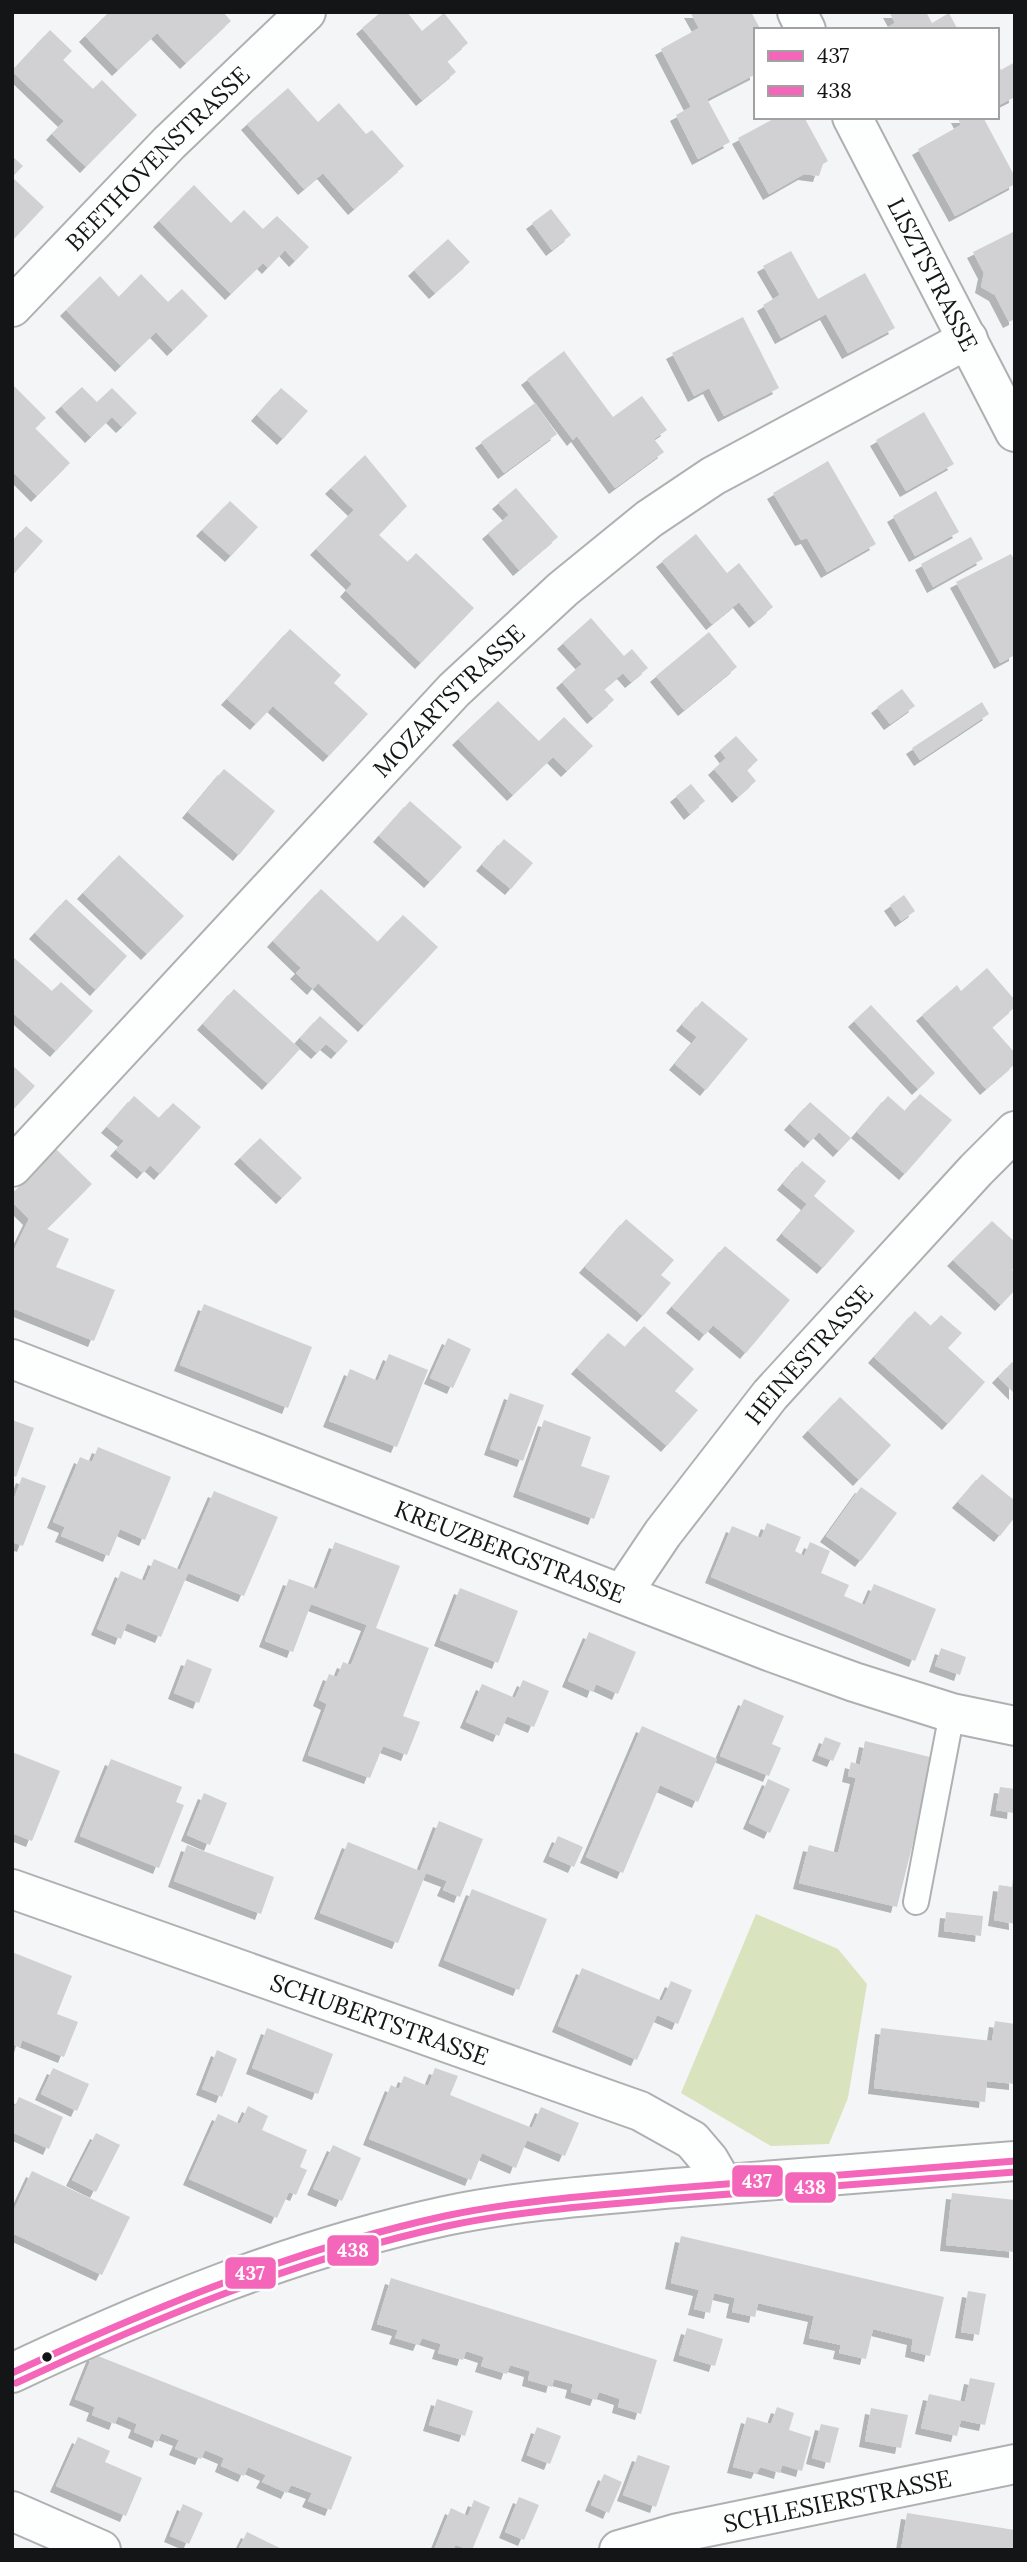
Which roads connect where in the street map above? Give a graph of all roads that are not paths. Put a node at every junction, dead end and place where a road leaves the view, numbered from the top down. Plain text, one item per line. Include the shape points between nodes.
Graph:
1 (306, 12) edge
2 (797, 12) edge
3 (805, 28) edge
4 (853, 119) edge
5 (12, 307) edge
6 (968, 339) junction
7 (1015, 432) edge
8 (1015, 1131) edge
9 (12, 1167) edge
10 (12, 1359) edge
11 (622, 1594) junction
12 (952, 1713) junction
13 (1015, 1726) edge
14 (12, 1889) edge
15 (916, 1902) dead end
16 (1015, 2161) edge
17 (723, 2184) junction
18 (12, 2373) edge
19 (1015, 2464) edge
20 (12, 2511) edge
21 (101, 2550) edge
22 (619, 2550) edge

1 - 5 street, BEETHOVENSTRASSE via 169,144
2 - 3 street
4 - 6 street, LISZTSTRASSE
6 - 7 street, LISZTSTRASSE
6 - 9 street, MOZARTSTRASSE via 713,476 649,519 563,589 454,690
8 - 11 street, HEINESTRASSE via 770,1395 663,1533
10 - 11 street, KREUZBERGSTRASSE
11 - 12 street, KREUZBERGSTRASSE via 854,1682
12 - 13 street, KREUZBERGSTRASSE
12 - 15 lane
14 - 17 street, SCHUBERTSTRASSE via 640,2111 692,2140
16 - 17 street
17 - 18 street via 539,2200 446,2216 343,2242 247,2272 116,2324
19 - 22 street, SCHLESIERSTRASSE via 678,2533
20 - 21 street

